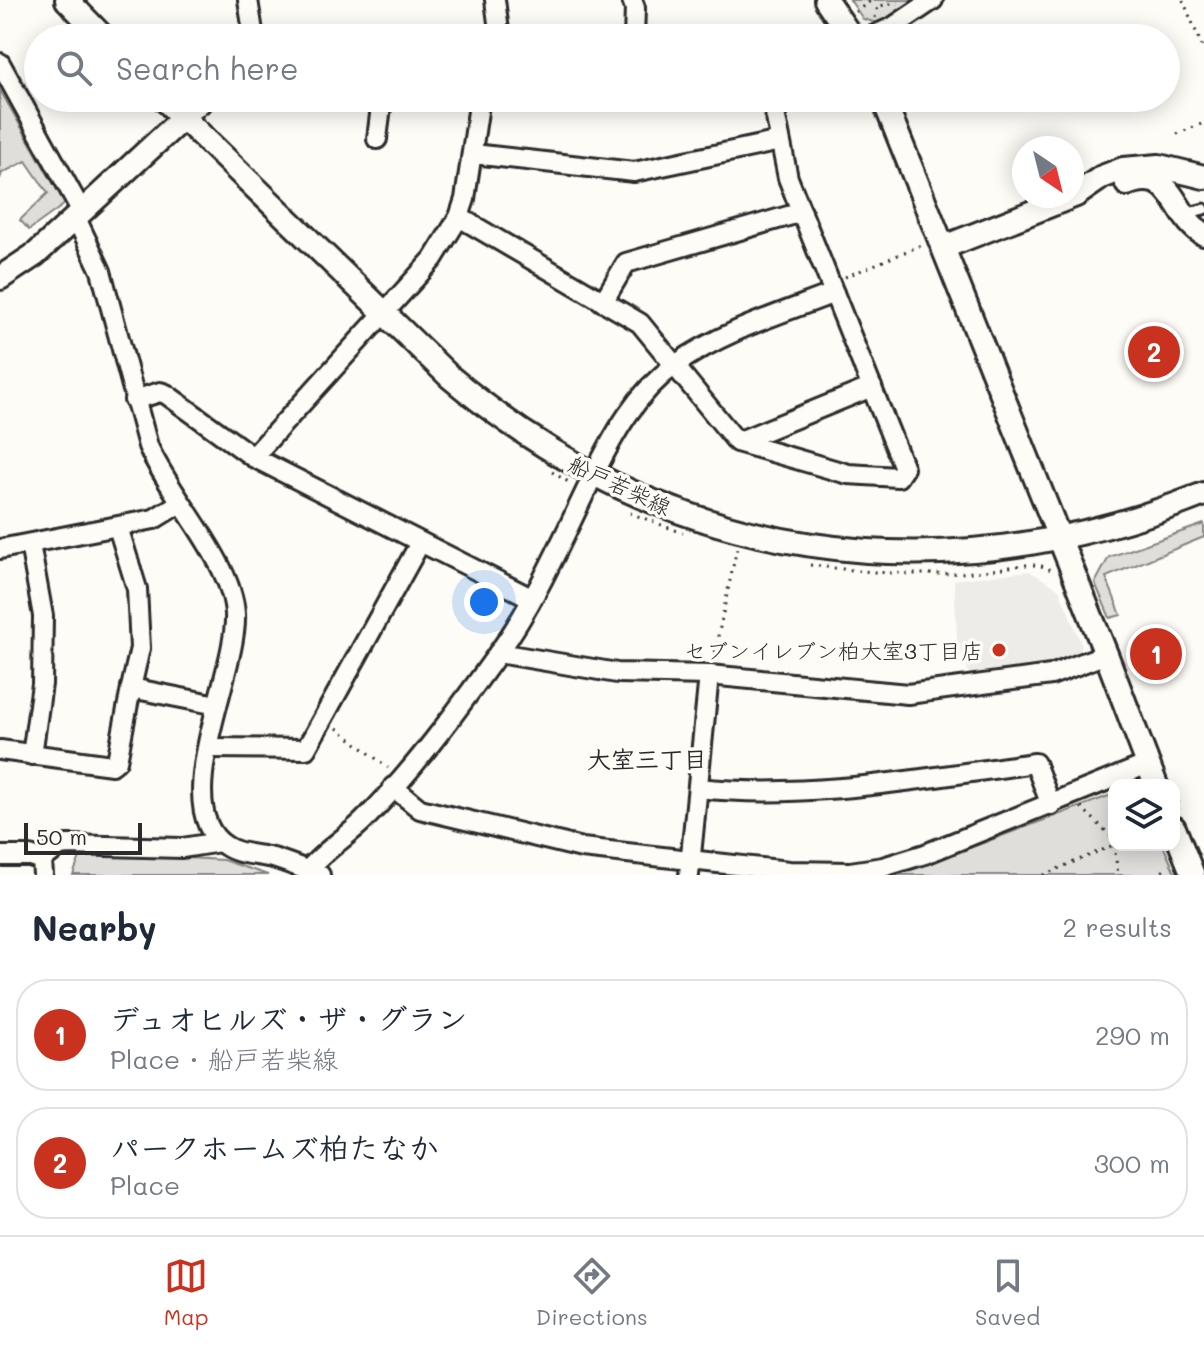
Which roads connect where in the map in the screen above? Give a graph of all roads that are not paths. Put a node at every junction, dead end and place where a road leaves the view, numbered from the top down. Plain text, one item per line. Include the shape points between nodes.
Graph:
1 (67, 0) edge
2 (248, 0) edge
3 (495, 0) edge
4 (632, 0) edge
5 (826, 0) edge
6 (933, 0) edge
7 (90, 24) edge
8 (252, 24) edge
9 (498, 24) edge
10 (634, 24) edge
11 (852, 24) edge
12 (897, 24) edge
13 (0, 63) edge
14 (24, 109) edge
15 (25, 112) edge
16 (177, 112) edge
17 (190, 112) edge
18 (380, 112) edge
19 (478, 112) edge
20 (775, 112) edge
21 (888, 112) edge
22 (183, 118) junction
23 (377, 139) dead end
24 (780, 141) junction
25 (473, 154) junction
26 (1204, 178) edge
27 (1084, 189) edge
28 (1084, 194) edge
29 (1040, 208) edge
30 (1190, 210) edge
31 (802, 212) junction
32 (79, 215) junction
33 (459, 217) junction
34 (1204, 234) edge
35 (933, 246) junction
36 (0, 278) edge
37 (832, 288) junction
38 (603, 302) junction
39 (383, 313) junction
40 (675, 365) junction
41 (872, 387) junction
42 (134, 400) junction
43 (737, 442) junction
44 (253, 457) junction
45 (594, 476) junction
46 (1204, 494) edge
47 (180, 503) junction
48 (118, 527) junction
49 (1059, 539) junction
50 (420, 543) junction
51 (30, 544) junction
52 (0, 549) edge
53 (531, 598) junction
54 (498, 653) junction
55 (1106, 654) junction
56 (709, 675) junction
57 (131, 688) junction
58 (217, 705) junction
59 (209, 748) junction
60 (0, 750) edge
61 (32, 755) junction
62 (1152, 774) edge
63 (396, 783) junction
64 (698, 788) junction
65 (1051, 805) junction
66 (220, 842) junction
67 (1180, 843) edge
68 (0, 856) edge
69 (42, 867) edge
70 (690, 868) edge
71 (884, 871) edge
72 (314, 873) edge
73 (1193, 875) edge

1 - 7 street
2 - 8 street
3 - 9 street
4 - 10 street
5 - 11 street
6 - 12 street
13 - 14 street
15 - 32 street
16 - 22 street, 船戸若柴線
17 - 22 street
18 - 23 street
19 - 25 street
20 - 24 street
21 - 35 street
22 - 32 street
22 - 39 street, 船戸若柴線
24 - 25 street via 634,172
24 - 31 street
25 - 33 street
26 - 27 street via 1141,166 1102,177
26 - 30 street via 1184,194
28 - 30 street via 1149,179
29 - 35 street
30 - 34 street via 1191,224
31 - 37 street
31 - 38 street via 626,263
32 - 36 street
32 - 42 street via 101,271
33 - 38 street
33 - 39 street via 433,259
35 - 49 street
37 - 40 street via 710,343
37 - 41 street
38 - 40 street via 640,323
39 - 44 street
39 - 45 street, 船戸若柴線 via 486,408
40 - 43 street
40 - 45 street via 623,419
41 - 43 street
41 - 43 street via 904,468 898,477 848,474
42 - 44 street via 160,392
42 - 47 street via 158,469
44 - 50 street
45 - 49 street, 船戸若柴線 via 708,522 818,545 935,554
45 - 53 street
46 - 49 street, 船戸若柴線
47 - 48 street via 154,519
47 - 58 street via 215,558 235,613
48 - 51 street
48 - 57 street via 137,589 140,648
49 - 55 street
50 - 53 street
50 - 59 street via 306,749
51 - 52 street
51 - 61 street via 43,616 42,684
53 - 54 street
54 - 56 street via 617,673
54 - 63 street
55 - 56 street via 1051,675 908,694
55 - 62 street
56 - 64 street
57 - 58 street
57 - 61 street via 112,765
58 - 59 street
59 - 66 street via 201,771 201,807
60 - 61 street
62 - 65 street
63 - 70 street via 420,809
63 - 72 street via 361,823 322,853
64 - 65 street via 822,791 1035,763
64 - 70 street
65 - 71 street
66 - 69 street via 182,848 60,846
66 - 72 street
67 - 73 street
68 - 69 street via 30,856
70 - 71 street

